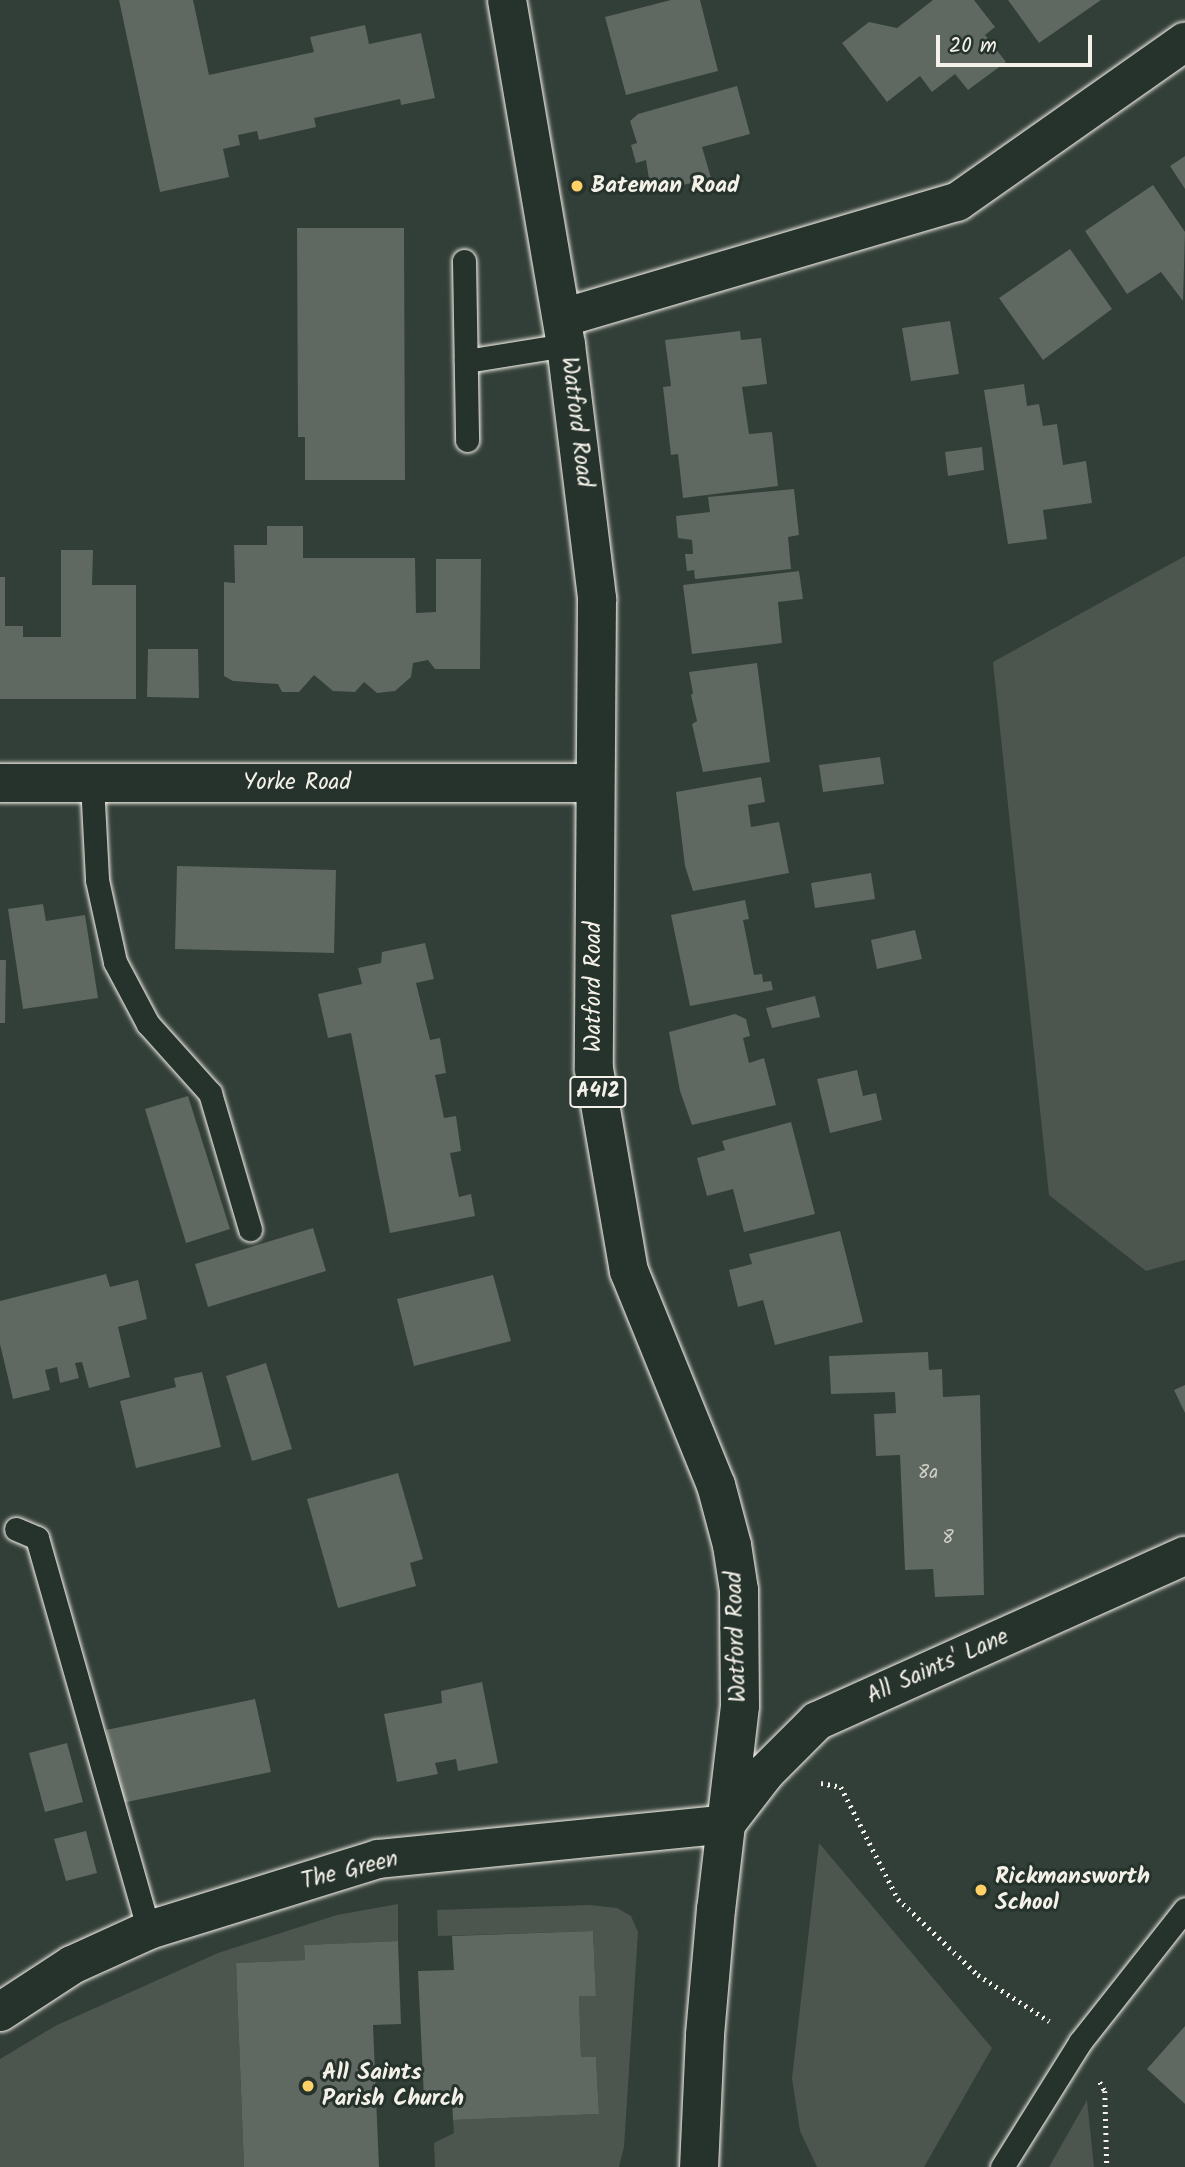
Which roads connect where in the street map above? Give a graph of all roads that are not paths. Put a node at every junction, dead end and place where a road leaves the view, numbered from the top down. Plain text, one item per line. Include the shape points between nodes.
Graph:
1 (507, 0) edge
2 (1185, 42) edge
3 (464, 261) dead end
4 (564, 331) junction
5 (466, 361) junction
6 (467, 440) dead end
7 (0, 783) edge
8 (92, 783) junction
9 (595, 783) junction
10 (250, 1229) dead end
11 (16, 1529) dead end
12 (1185, 1556) edge
13 (726, 1824) junction
14 (1185, 1909) edge
15 (149, 1930) junction
16 (0, 2012) edge
17 (699, 2167) edge
18 (1002, 2167) edge

1 - 4 street, Watford Road / A412
2 - 4 street via 957,202
3 - 5 lane
4 - 5 lane
4 - 9 street, Watford Road / A412 via 597,599
5 - 6 lane
7 - 8 street, Yorke Road
8 - 9 street, Yorke Road
8 - 10 lane via 97,880 115,962 148,1024 210,1093
9 - 13 street, Watford Road / A412 via 594,1069 629,1271 716,1485 739,1590 740,1706
11 - 15 lane via 37,1538
12 - 13 street, All Saints' Lane via 817,1721 766,1772
13 - 15 street, The Green via 378,1859
13 - 17 street, Watford Road / A412 via 705,2036
14 - 18 lane via 1080,2042
15 - 16 street, The Green via 72,1965

